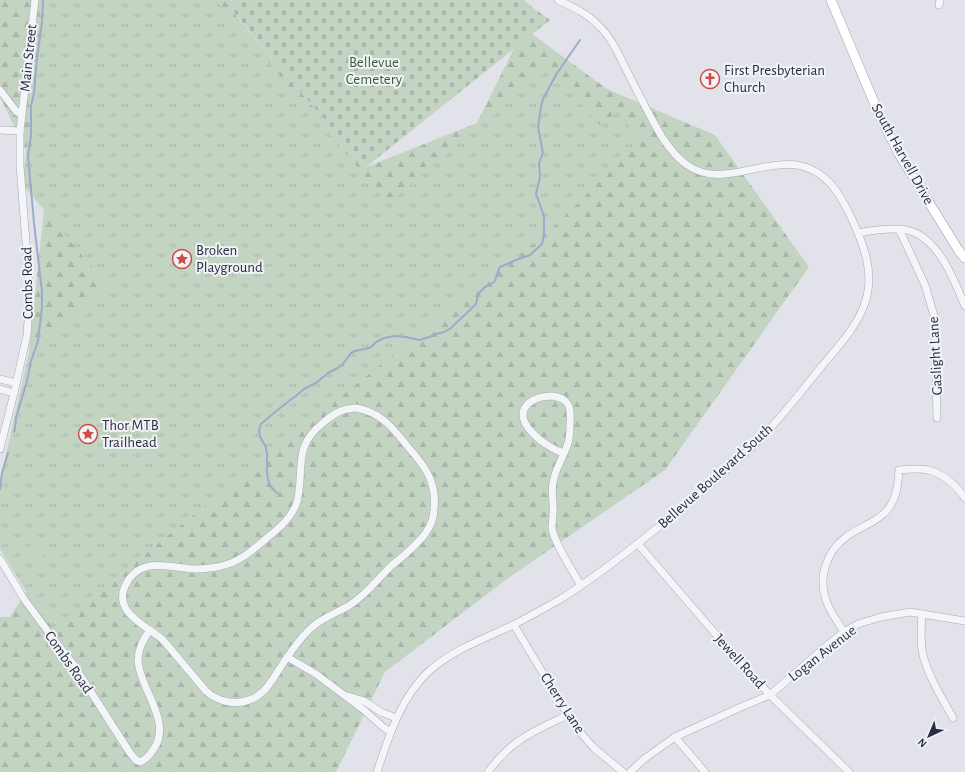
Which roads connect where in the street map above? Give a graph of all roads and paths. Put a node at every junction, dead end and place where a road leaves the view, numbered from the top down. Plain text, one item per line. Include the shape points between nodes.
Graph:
1 (35, 0) edge
2 (558, 0) edge
3 (831, 0) edge
4 (0, 90) edge
5 (22, 115) junction
6 (0, 130) edge
7 (20, 131) junction
8 (899, 229) junction
9 (858, 233) junction
10 (965, 258) edge
11 (965, 306) edge
12 (0, 380) edge
13 (16, 383) junction
14 (0, 389) edge
15 (14, 393) junction
16 (937, 418) dead end
17 (0, 449) edge
18 (564, 453) junction
19 (965, 498) edge
20 (638, 544) junction
21 (0, 559) edge
22 (581, 586) junction
23 (922, 614) junction
24 (965, 621) edge
25 (514, 625) junction
26 (150, 630) junction
27 (844, 632) junction
28 (287, 657) junction
29 (342, 694) junction
30 (770, 695) junction
31 (568, 715) junction
32 (396, 718) junction
33 (953, 718) dead end
34 (391, 732) junction
35 (675, 737) junction
36 (377, 772) edge
37 (488, 772) edge
38 (623, 772) edge
39 (630, 772) edge
40 (705, 772) edge
41 (849, 772) edge

1 - 5 street, Main Street
2 - 9 street, Bellevue Boulevard South via 589,16 604,32 661,137 686,164 715,175 789,164 811,170 826,179 835,189
3 - 10 main road, South Harvell Drive via 879,114 896,147
4 - 5 street
5 - 7 street, Combs Road
6 - 7 street
7 - 13 street, Combs Road via 29,304 27,335
8 - 9 street
8 - 11 street via 920,235 933,247 951,273
8 - 16 street, Gaslight Lane via 925,285 935,319
9 - 20 street, Bellevue Boulevard South via 869,268 868,295 849,332 791,405 761,438
12 - 13 street
13 - 15 street, Combs Road
14 - 15 street
15 - 17 street, Combs Road
18 - 18 street via 570,434 570,407 563,399 556,397 534,399 524,408 523,419 542,442
18 - 22 street via 553,483 552,529 556,542
19 - 27 street via 941,475 927,470 899,470 895,497 888,509 845,538 827,559 822,588 834,617
20 - 22 street, Bellevue Boulevard South
20 - 30 street, Jewell Road
21 - 26 street, Combs Road via 24,599 73,664 130,753 140,762 153,751 160,730 138,661 140,646
22 - 25 street, Bellevue Boulevard South
23 - 24 street, Logan Avenue
23 - 27 street, Logan Avenue via 910,612 881,617 858,624
23 - 33 street via 923,654 939,694
25 - 31 street, Cherry Lane
25 - 32 street, Bellevue Boulevard South via 435,666 412,690
26 - 28 street via 168,645 206,691 224,701 238,702 260,694
26 - 28 street via 131,616 124,606 125,587 136,572 152,565 211,568 228,564 245,555 286,522 294,510 298,498 303,450 316,429 341,410 372,412 387,422 426,470 435,493 432,520 420,540 367,592 350,605 318,622 296,643
27 - 30 street, Logan Avenue
28 - 29 street via 316,674
29 - 32 street via 364,701
29 - 34 street
30 - 35 street, Logan Avenue
30 - 41 street, Jewell Road
31 - 37 street via 517,742
31 - 38 street, Cherry Lane via 594,748
32 - 34 street, Bellevue Boulevard South
34 - 36 street, Bellevue Boulevard South
35 - 39 street, Logan Avenue
35 - 40 street

